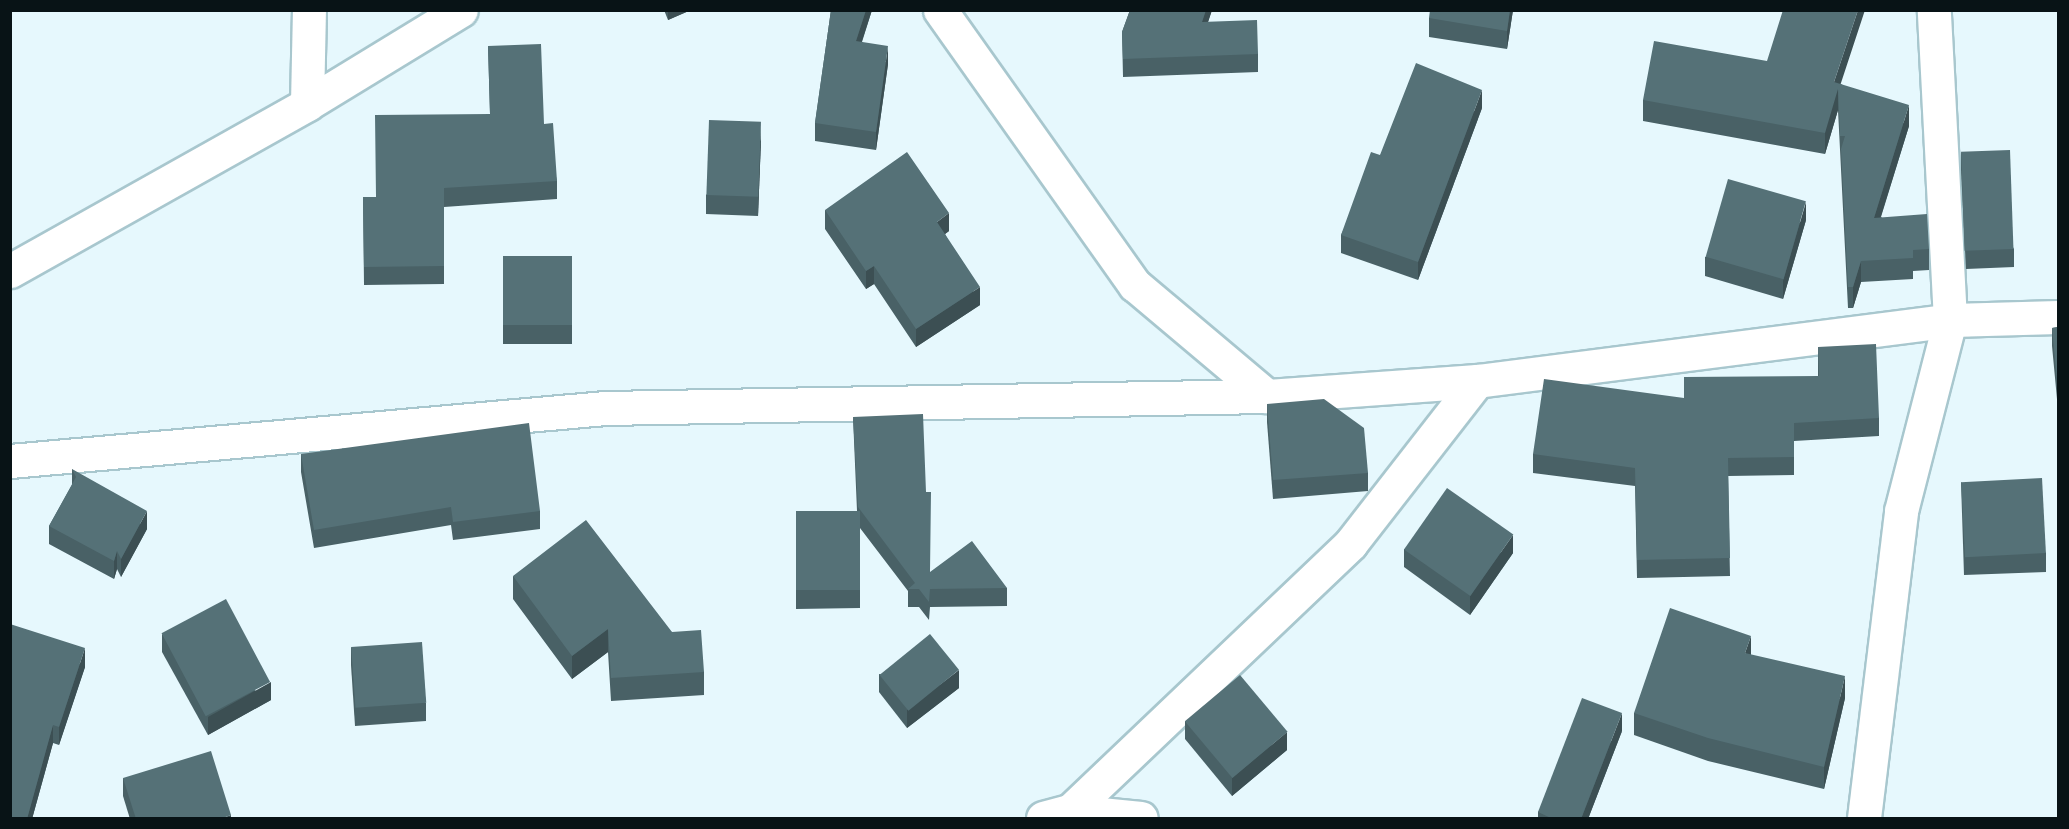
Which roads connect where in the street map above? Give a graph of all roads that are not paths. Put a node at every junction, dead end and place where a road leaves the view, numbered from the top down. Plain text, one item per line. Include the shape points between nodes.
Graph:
1 (309, 10) edge
2 (461, 10) edge
3 (940, 10) edge
4 (1934, 10) edge
5 (307, 104) junction
6 (10, 271) edge
7 (2058, 317) edge
8 (1950, 320) junction
9 (1477, 381) junction
10 (1267, 396) junction
11 (10, 461) edge
12 (1057, 815) edge
13 (1141, 819) edge
14 (1864, 819) edge

1 - 5 street
2 - 5 street
3 - 10 street via 1135,285
4 - 8 street
5 - 6 street
7 - 8 street
8 - 9 street
8 - 14 street via 1901,511
9 - 10 street
9 - 12 street via 1352,543
10 - 11 street via 605,408
12 - 13 street

